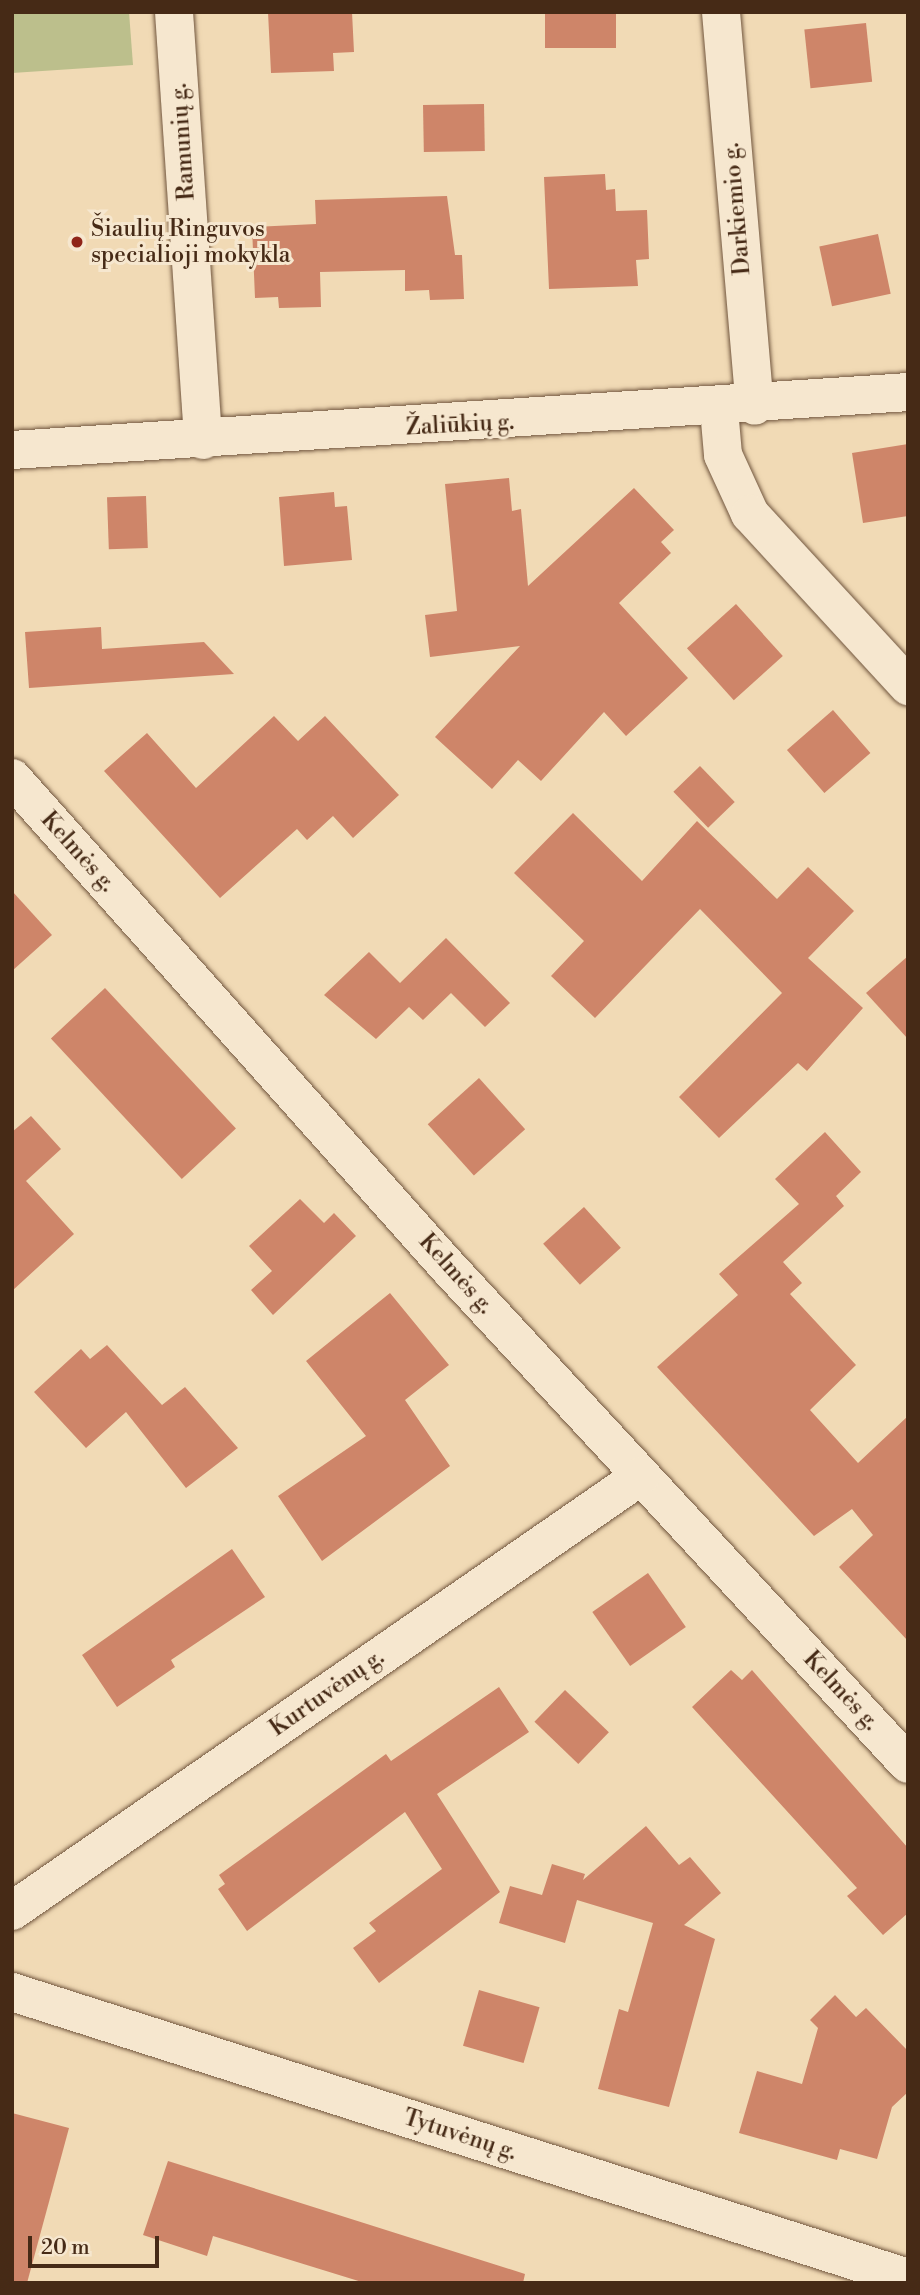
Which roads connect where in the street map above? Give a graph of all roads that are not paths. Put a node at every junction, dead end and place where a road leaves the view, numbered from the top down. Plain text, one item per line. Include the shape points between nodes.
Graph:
1 (174, 12) edge
2 (721, 12) edge
3 (908, 392) edge
4 (737, 408) junction
5 (203, 440) junction
6 (12, 450) edge
7 (908, 686) edge
8 (12, 778) edge
9 (641, 1476) junction
10 (908, 1764) edge
11 (12, 1911) edge
12 (12, 1992) edge
13 (908, 2278) edge

1 - 5 street, Ramunių g.
2 - 4 street, Darkiemio g.
3 - 4 street, Žaliūkių g.
4 - 5 street, Žaliūkių g.
4 - 7 street, Darkiemio g. via 723,455 750,514
5 - 6 street, Žaliūkių g.
8 - 9 street, Kelmės g.
9 - 10 street, Kelmės g.
9 - 11 street, Kurtuvėnų g.
12 - 13 street, Tytuvėnų g.

